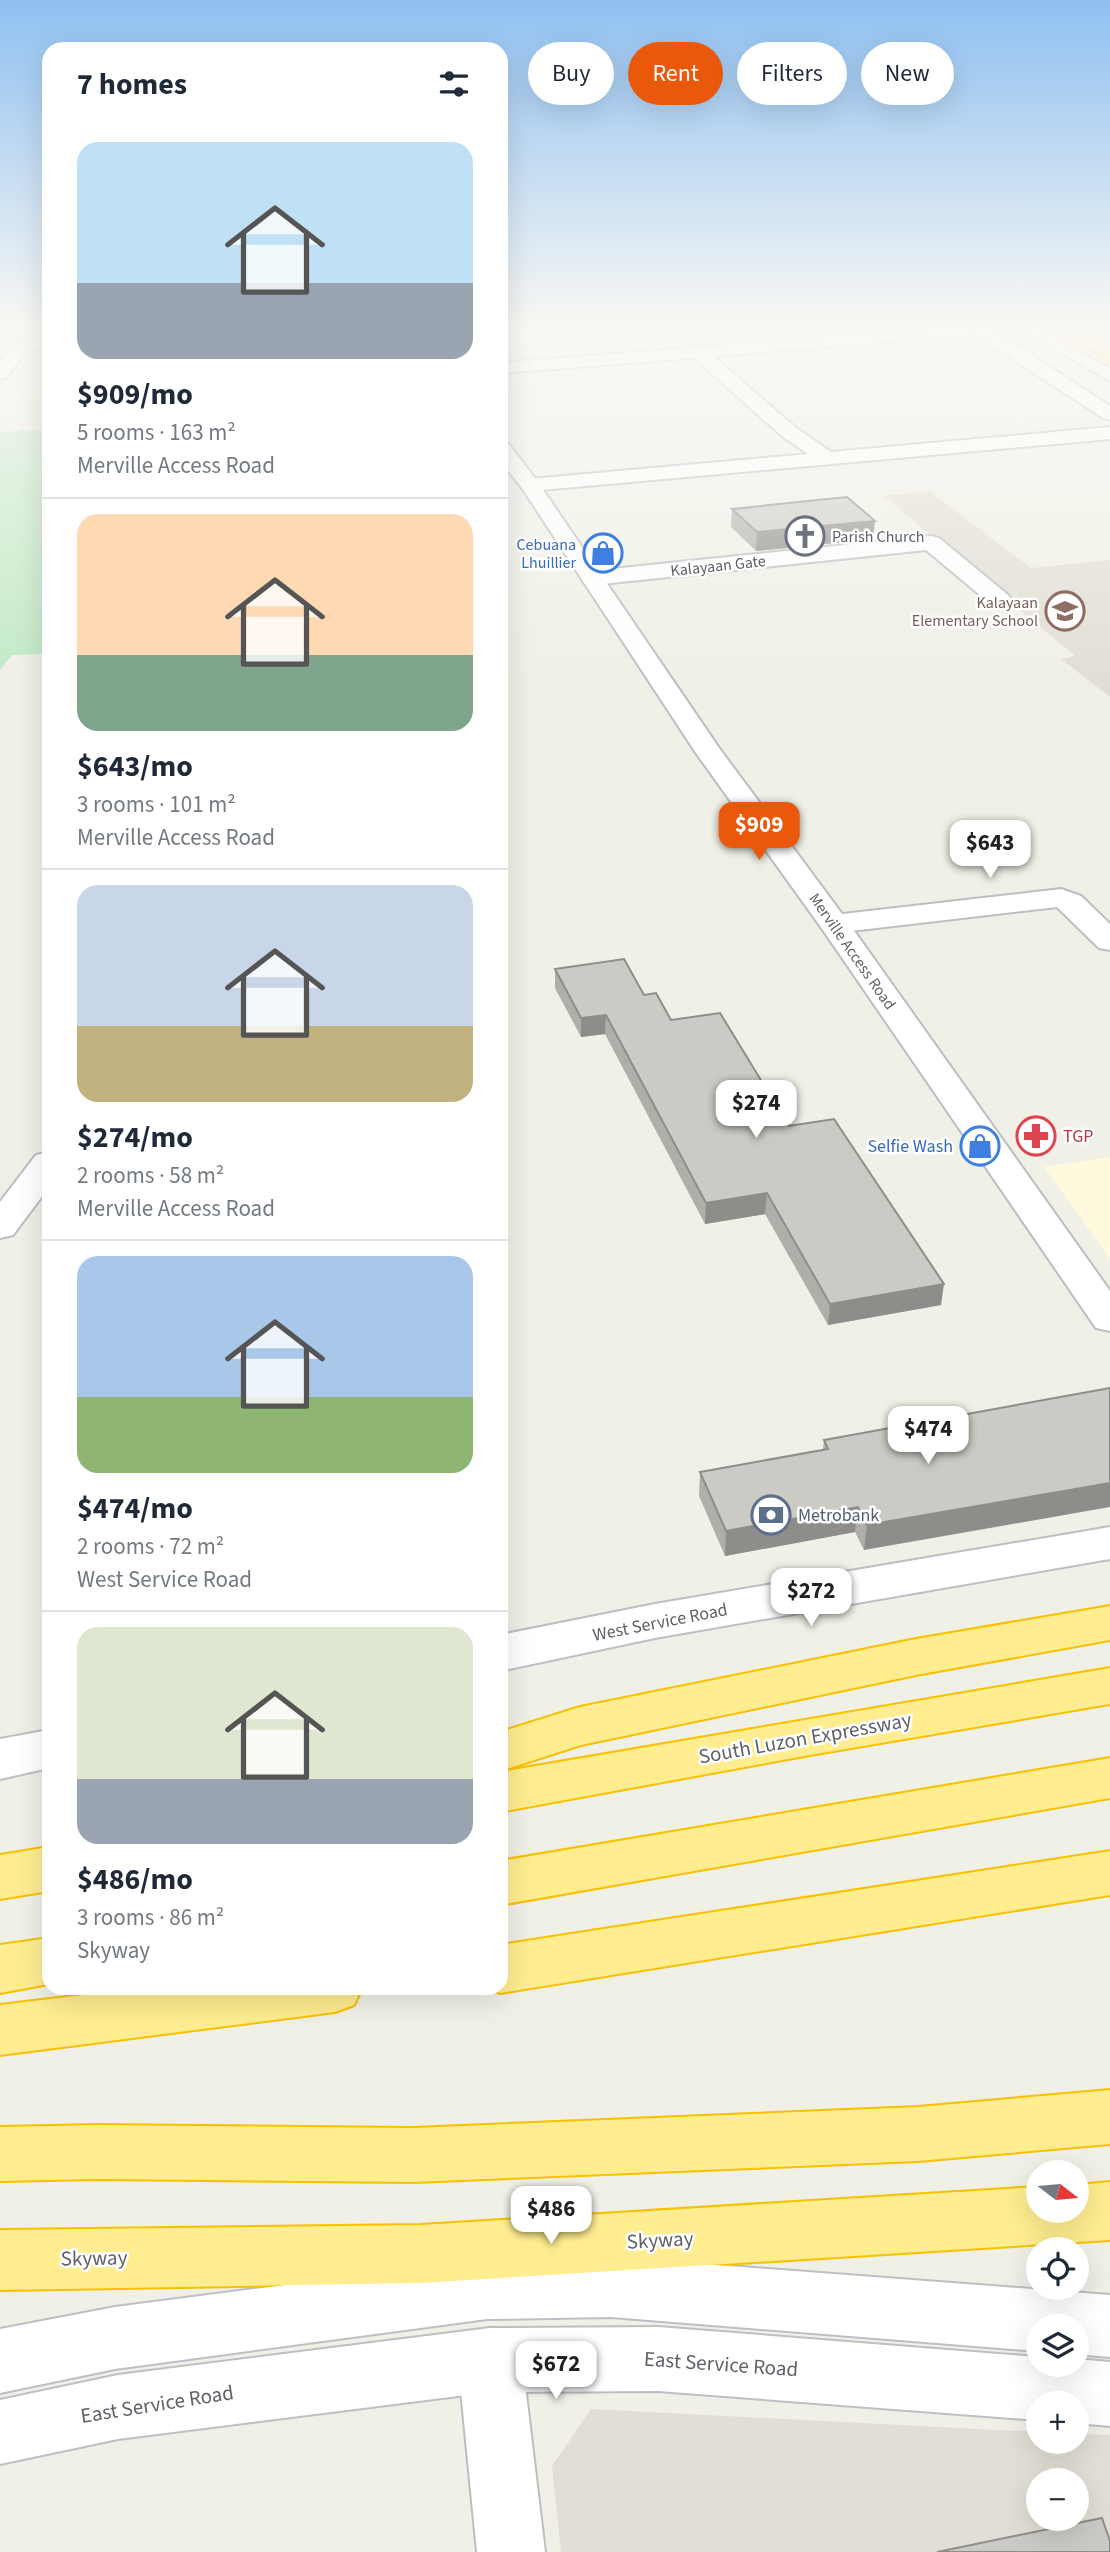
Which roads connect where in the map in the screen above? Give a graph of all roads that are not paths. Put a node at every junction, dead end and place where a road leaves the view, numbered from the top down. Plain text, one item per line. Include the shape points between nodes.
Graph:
1 (805, 443) edge
2 (995, 443) edge
3 (508, 456) edge
4 (826, 458) junction
5 (530, 485) junction
6 (592, 578) junction
7 (1000, 600) dead end
8 (834, 924) junction
9 (1110, 941) edge
10 (42, 1172) edge
11 (0, 1227) edge
12 (1110, 1319) edge
13 (1110, 1543) edge
14 (1110, 1623) edge
15 (508, 1651) edge
16 (1110, 1686) edge
17 (508, 1749) edge
18 (42, 1750) edge
19 (0, 1759) edge
20 (1110, 1778) edge
21 (508, 1791) edge
22 (42, 1870) edge
23 (1110, 1873) edge
24 (0, 1877) edge
25 (508, 1882) edge
26 (42, 1962) edge
27 (508, 1968) edge
28 (0, 1969) edge
29 (279, 1995) edge
30 (0, 2030) edge
31 (1110, 2117) edge
32 (0, 2154) edge
33 (1110, 2211) edge
34 (0, 2260) edge
35 (1110, 2326) edge
36 (490, 2360) junction
37 (0, 2361) edge
38 (1110, 2394) edge
39 (0, 2432) edge
40 (512, 2552) edge

1 - 4 street
2 - 4 street
3 - 5 street, Merville Access Road
4 - 5 street
5 - 6 street, Merville Access Road
6 - 7 street, Kalayaan Gate via 927,543 936,545
6 - 8 street, Merville Access Road via 709,753
8 - 9 street via 1061,898
8 - 12 street, Merville Access Road
10 - 11 street
13 - 15 street, West Service Road via 655,1621
14 - 17 highway via 916,1657 579,1726
16 - 21 highway, South Luzon Expressway
18 - 19 street
20 - 25 highway
22 - 24 highway
23 - 27 highway
26 - 28 highway
29 - 30 highway
31 - 32 highway via 918,2134 413,2155
33 - 34 highway, Skyway via 421,2254
35 - 37 street via 611,2287 487,2289 115,2339
36 - 38 street, East Service Road via 658,2358
36 - 39 street, East Service Road via 118,2407
36 - 40 street

